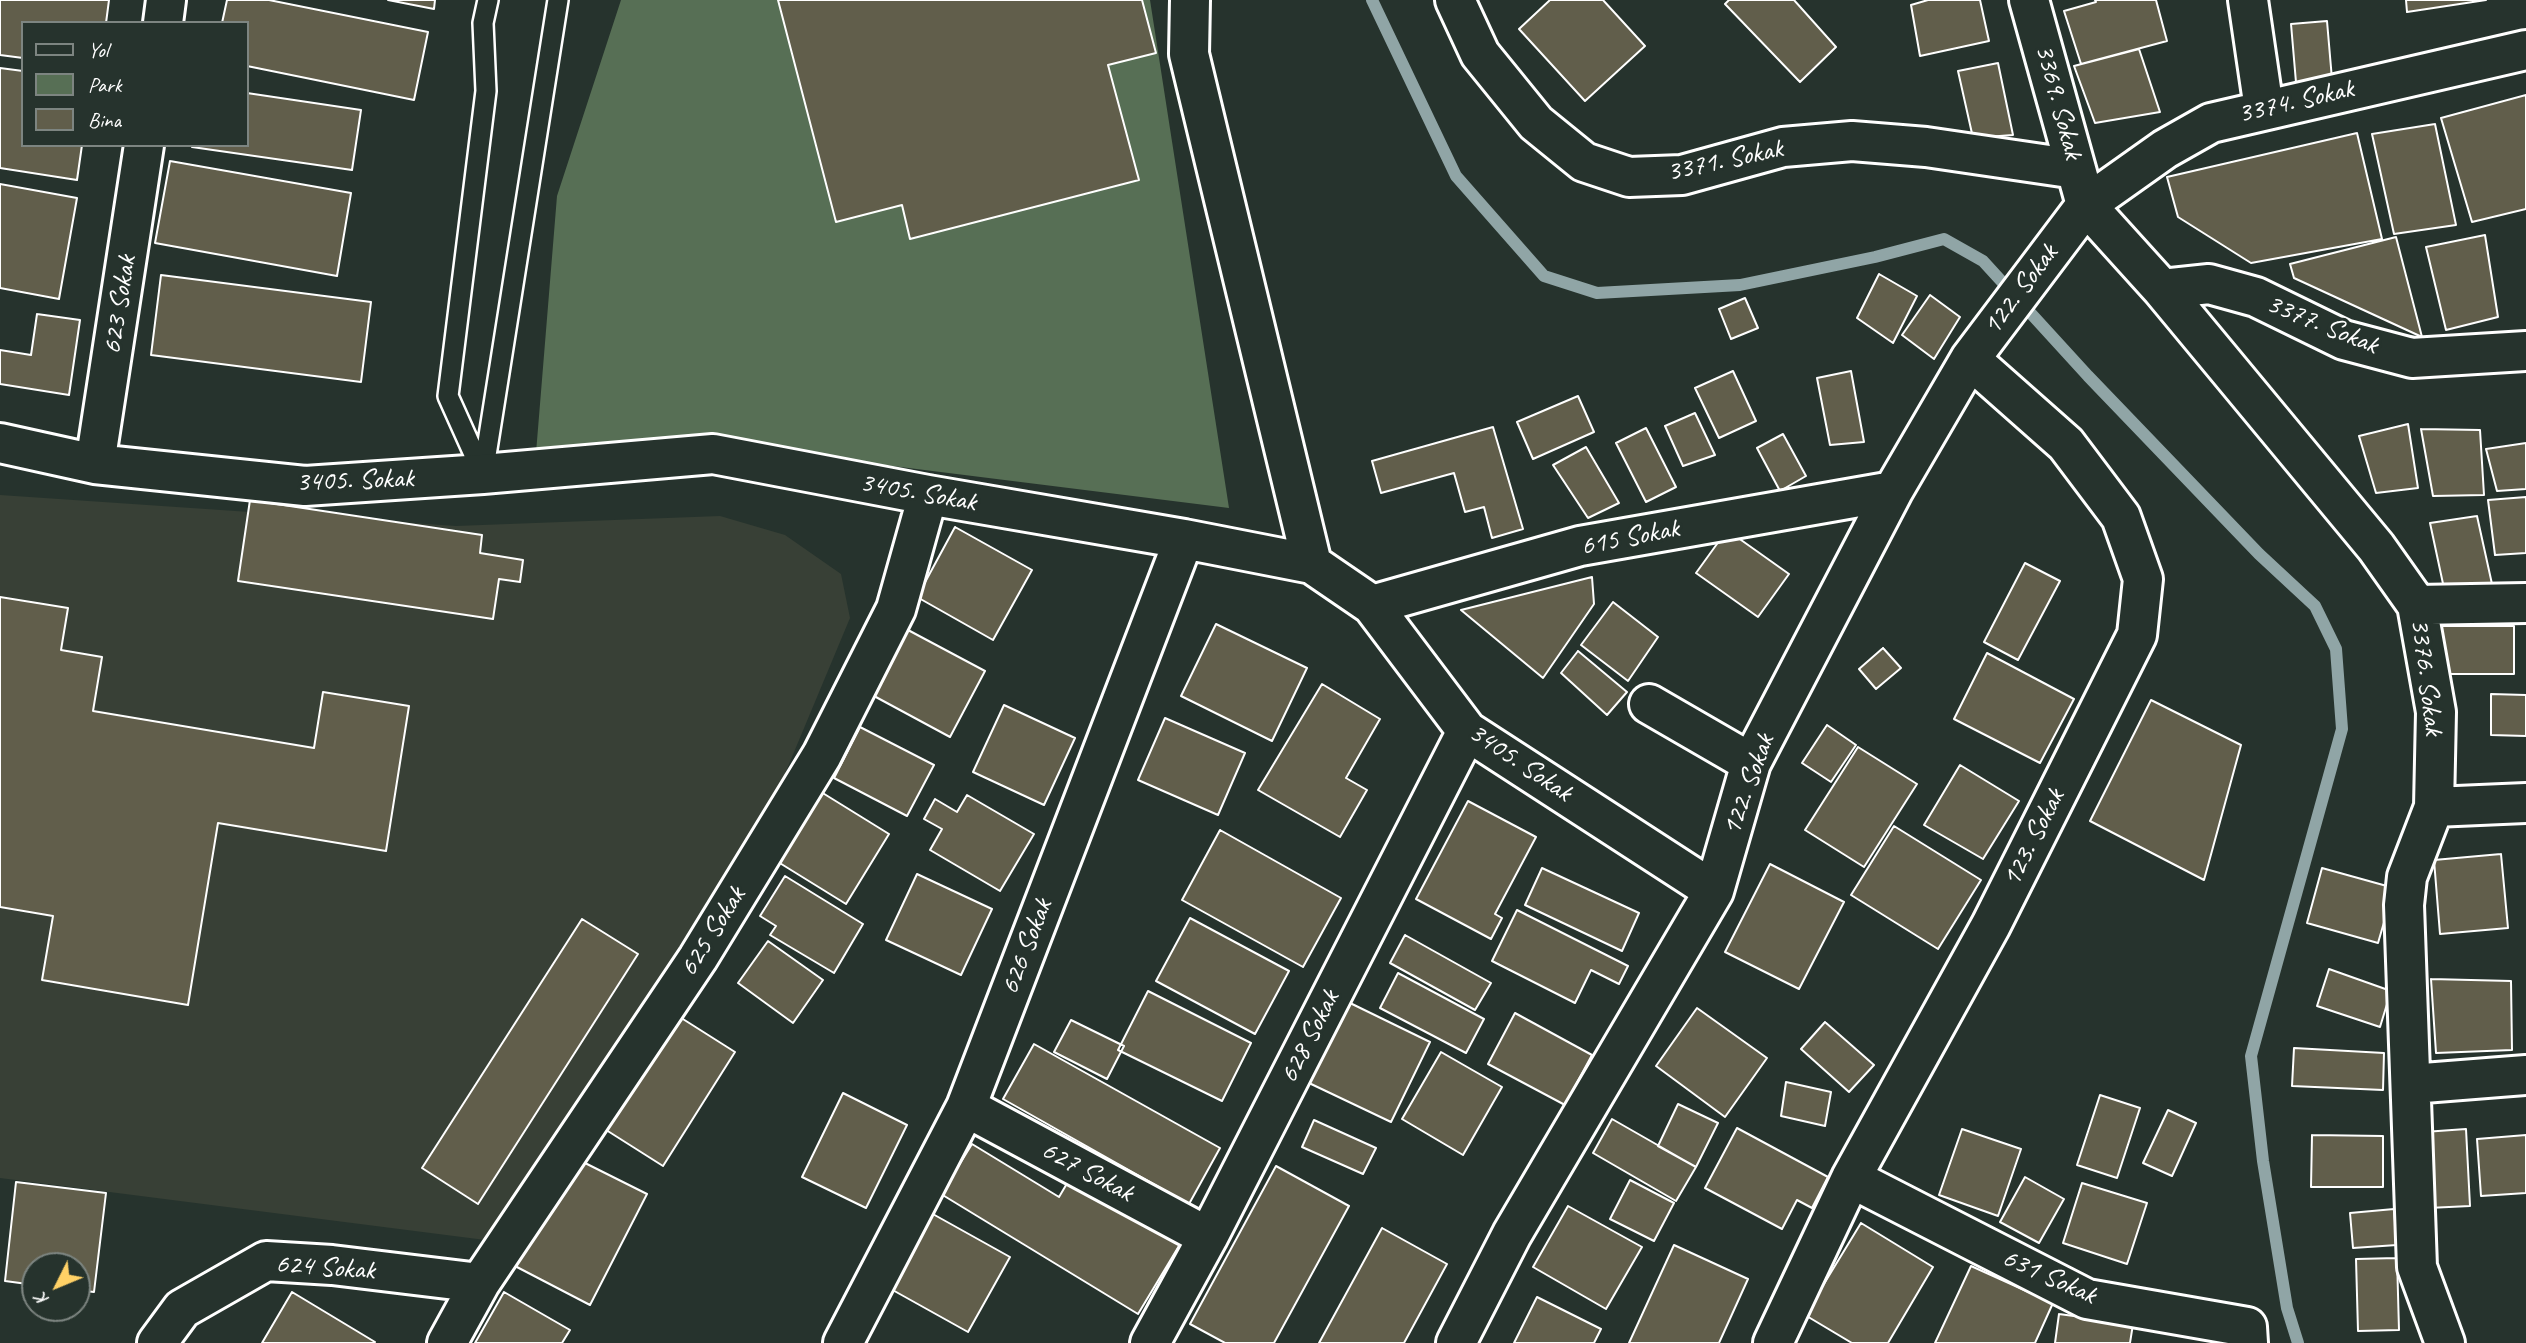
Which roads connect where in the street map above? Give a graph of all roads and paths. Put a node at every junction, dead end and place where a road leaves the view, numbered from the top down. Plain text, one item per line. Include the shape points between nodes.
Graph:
1 (166, 0) edge
2 (488, 0) edge
3 (558, 0) edge
4 (1190, 0) edge
5 (2029, 0) edge
6 (2248, 0) edge
7 (1457, 1) edge
8 (163, 21) edge
9 (2526, 50) edge
10 (2264, 109) junction
11 (144, 147) edge
12 (2081, 187) junction
13 (2162, 289) junction
14 (2526, 352) edge
15 (1970, 359) junction
16 (0, 443) edge
17 (95, 464) junction
18 (483, 474) junction
19 (1893, 491) junction
20 (928, 495) junction
21 (1184, 539) junction
22 (1312, 564) junction
23 (2526, 603) edge
24 (1372, 605) junction
25 (2417, 605) junction
26 (1649, 704) dead end
27 (1467, 731) junction
28 (1751, 763) junction
29 (2526, 803) edge
30 (2434, 807) junction
31 (1714, 891) junction
32 (2526, 1075) edge
33 (2412, 1084) junction
34 (966, 1107) junction
35 (1851, 1178) junction
36 (1208, 1237) junction
37 (480, 1283) junction
38 (157, 1343) edge
39 (447, 1343) edge
40 (843, 1343) edge
41 (1150, 1343) edge
42 (1455, 1343) edge
43 (1773, 1343) edge
44 (2248, 1343) edge
45 (2445, 1343) edge

1 - 8 street
2 - 18 lane via 483,23 486,91 448,396
3 - 18 lane
4 - 22 street via 1189,54
5 - 12 street, 3369. Sokak
6 - 10 street
7 - 12 street, 3371. Sokak via 1480,54 1536,123 1584,162 1629,177 1682,175 1783,147 1852,141 1926,147
9 - 10 street, 3374. Sokak
10 - 12 street, 3374. Sokak via 2211,122 2165,149
11 - 17 street, 623 Sokak
12 - 13 street, 3376. Sokak
12 - 15 street, 122. Sokak
13 - 14 street, 3377. Sokak via 2209,284 2256,297 2344,340 2412,358
13 - 25 street, 3376. Sokak via 2376,547
15 - 19 street, 122. Sokak
15 - 35 street, 123. Sokak via 2066,444 2121,517 2143,579 2137,635 1990,925
16 - 17 street, 3405. Sokak
17 - 18 street, 3405. Sokak via 305,486
18 - 20 street, 3405. Sokak via 713,454
19 - 24 street, 615 Sokak via 1580,546
19 - 28 street, 122. Sokak
20 - 21 street, 3405. Sokak
20 - 37 street, 625 Sokak via 896,609 822,755 698,958
21 - 22 street, 3405. Sokak
21 - 34 street, 626 Sokak
22 - 24 street, 3405. Sokak
23 - 25 street
24 - 27 street, 3405. Sokak
25 - 30 street, 3376. Sokak via 2436,712
26 - 28 street
27 - 31 street, 3405. Sokak
27 - 36 street, 628 Sokak
28 - 31 street, 122. Sokak
29 - 30 street
30 - 33 street, 3376. Sokak via 2407,877 2404,905
31 - 42 street, 122. Sokak via 1513,1234
32 - 33 street
33 - 45 street, 3376. Sokak via 2417,1267
34 - 36 street, 627 Sokak
34 - 40 street, 626 Sokak
35 - 43 street, 123. Sokak
35 - 44 street, 631 Sokak via 2087,1299 2247,1327
36 - 41 street, 628 Sokak
37 - 38 street, 624 Sokak via 265,1261 182,1309
37 - 39 street, 625 Sokak

